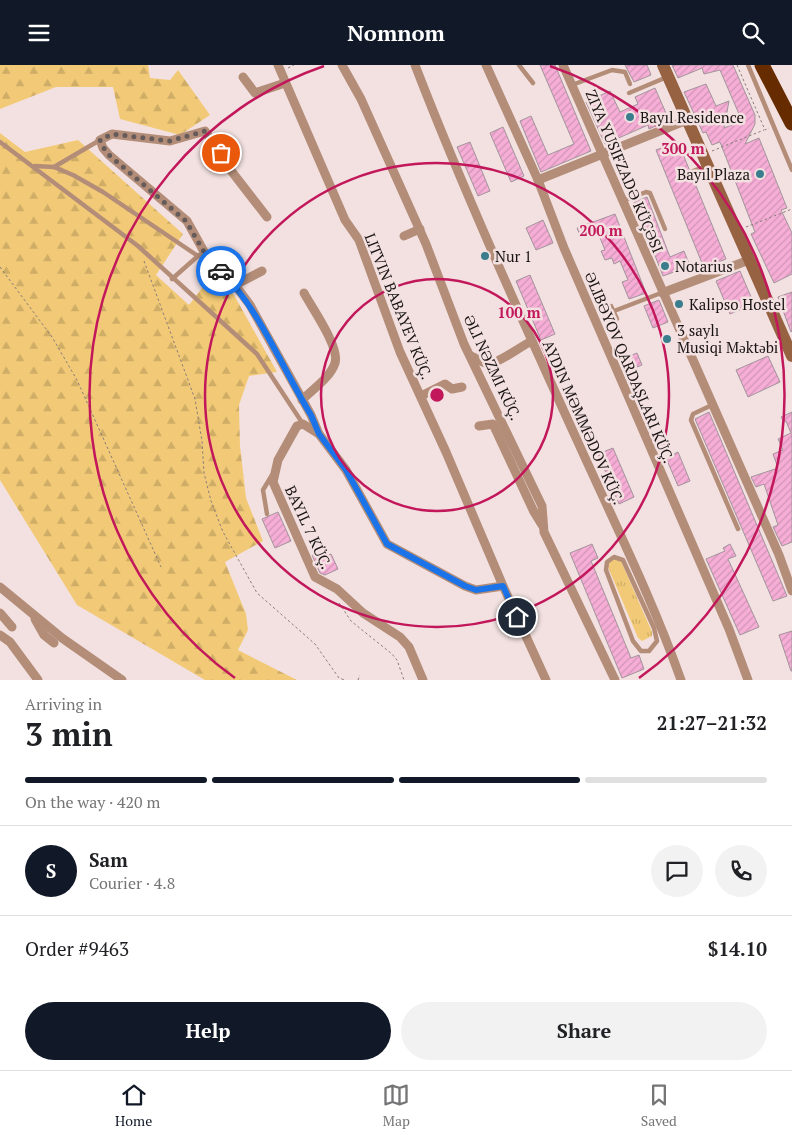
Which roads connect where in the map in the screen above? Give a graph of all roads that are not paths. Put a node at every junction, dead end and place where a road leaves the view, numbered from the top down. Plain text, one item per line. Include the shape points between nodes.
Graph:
1 (278, 65) edge
2 (342, 65) edge
3 (416, 65) edge
4 (486, 65) edge
5 (519, 65) edge
6 (563, 65) edge
7 (748, 65) edge
8 (762, 65) edge
9 (665, 71) edge
10 (244, 77) dead end
11 (285, 83) junction
12 (532, 83) dead end
13 (630, 84) dead end
14 (572, 85) junction
15 (629, 93) dead end
16 (687, 120) junction
17 (792, 123) edge
18 (100, 140) junction
19 (0, 142) edge
20 (602, 153) junction
21 (705, 160) junction
22 (34, 166) junction
23 (54, 167) junction
24 (792, 170) edge
25 (693, 171) dead end
26 (538, 180) junction
27 (623, 201) junction
28 (267, 217) dead end
29 (420, 229) junction
30 (665, 229) dead end
31 (404, 236) dead end
32 (201, 253) junction
33 (749, 260) junction
34 (262, 271) dead end
35 (172, 279) junction
36 (235, 285) junction
37 (304, 293) dead end
38 (662, 293) junction
39 (617, 319) dead end
40 (532, 341) junction
41 (471, 356) junction
42 (792, 357) edge
43 (462, 387) dead end
44 (421, 396) junction
45 (302, 400) junction
46 (712, 405) junction
47 (303, 424) junction
48 (479, 427) dead end
49 (319, 434) junction
50 (274, 472) junction
51 (267, 514) dead end
52 (542, 525) junction
53 (738, 529) dead end
54 (503, 586) junction
55 (0, 587) edge
56 (641, 590) junction
57 (792, 591) edge
58 (0, 613) edge
59 (34, 616) junction
60 (12, 627) dead end
61 (0, 635) edge
62 (54, 643) dead end
63 (38, 680) edge
64 (122, 680) edge
65 (423, 680) edge
66 (546, 680) edge
67 (615, 680) edge
68 (681, 680) edge
69 (748, 680) edge

1 - 11 street, LITVIN BABAYEV KÜÇ.
2 - 29 street, ƏLI NƏZMI KÜÇ. via 361,99
3 - 40 street via 448,149
4 - 26 street
5 - 12 lane
6 - 14 street, ZIYA YUSIFZADƏ KÜÇƏSI
7 - 24 lane
8 - 17 highway
9 - 15 lane
9 - 16 street
10 - 11 street via 255,93
11 - 44 street, LITVIN BABAYEV KÜÇ. via 346,220 359,240 385,316
13 - 14 lane via 625,72 616,69
14 - 20 street, ZIYA YUSIFZADƏ KÜÇƏSI
16 - 20 street
16 - 21 street
18 - 23 lane
18 - 28 street via 112,134 170,141 205,131
18 - 32 street via 109,155 186,221
19 - 22 lane
20 - 26 street
20 - 27 street, ZIYA YUSIFZADƏ KÜÇƏSI
21 - 25 lane
21 - 33 street
22 - 23 lane
22 - 35 lane via 138,246
23 - 32 lane via 103,192
26 - 69 street
27 - 30 lane via 650,193
27 - 38 street, ZIYA YUSIFZADƏ KÜÇƏSI
29 - 31 street
29 - 41 street, ƏLI NƏZMI KÜÇ.
32 - 35 lane
32 - 36 street
33 - 38 street
33 - 42 street
34 - 36 street
35 - 47 lane via 256,354
36 - 45 street via 250,305
37 - 45 street via 332,343 336,362 328,375
38 - 39 lane via 613,309
38 - 46 street, ZIYA YUSIFZADƏ KÜÇƏSI
40 - 41 street via 496,362 483,363
40 - 56 street
41 - 52 street, ƏLI NƏZMI KÜÇ. via 542,507
43 - 44 street via 452,389 445,384
44 - 54 street, LITVIN BABAYEV KÜÇ.
45 - 49 street
46 - 53 lane via 693,414 692,419
46 - 57 street, ZIYA YUSIFZADƏ KÜÇƏSI
47 - 49 street
47 - 50 street via 297,426 291,435
48 - 52 street via 493,424
49 - 54 street via 346,470 387,544 465,586 481,590
50 - 51 lane via 263,490
50 - 65 street via 276,489 315,577 337,589 363,613 400,637 409,647
52 - 67 street, ƏLI NƏZMI KÜÇ.
54 - 66 street, LITVIN BABAYEV KÜÇ.
55 - 59 street
56 - 56 lane via 621,558 614,557 607,562 606,570 633,641 641,651 649,651 657,641
56 - 68 street
58 - 60 street
59 - 62 street via 44,635
59 - 64 street
61 - 63 street via 10,642

